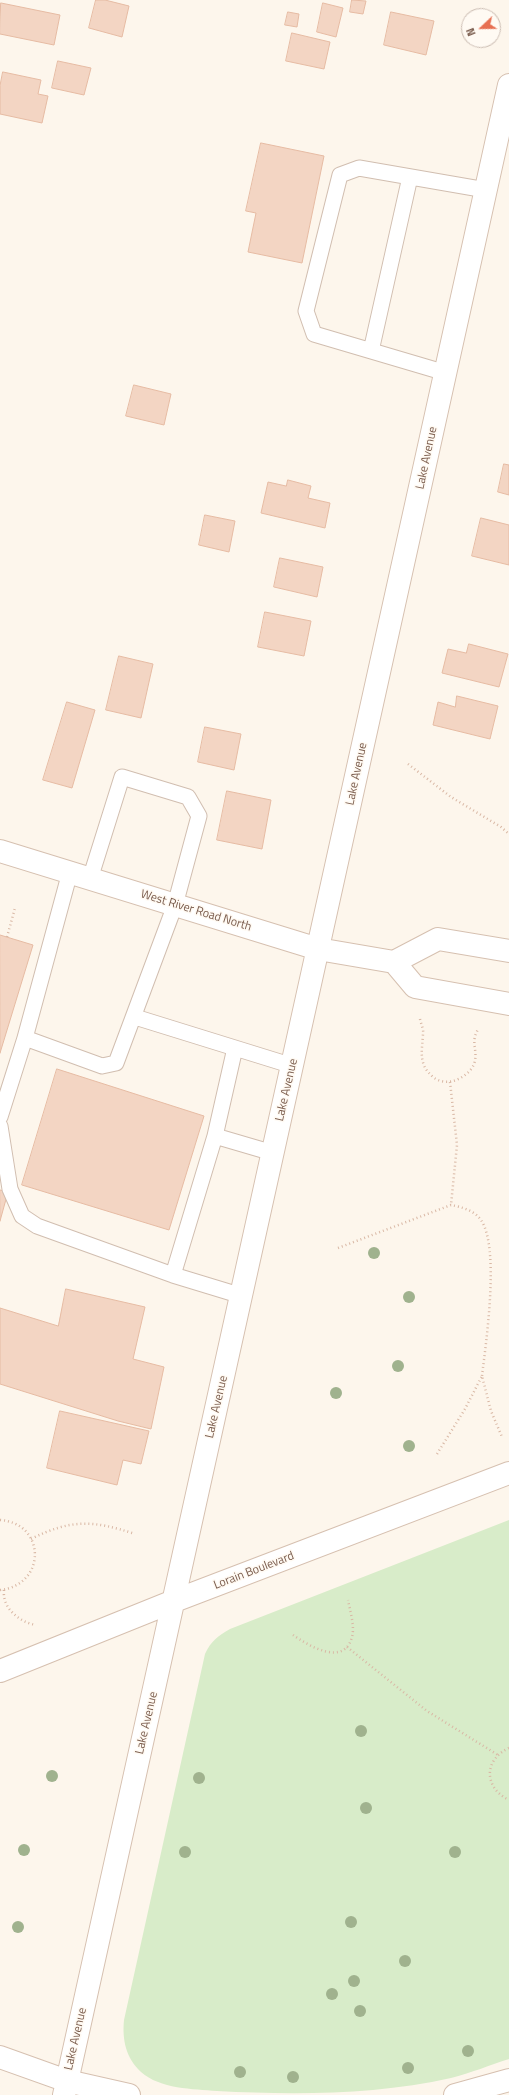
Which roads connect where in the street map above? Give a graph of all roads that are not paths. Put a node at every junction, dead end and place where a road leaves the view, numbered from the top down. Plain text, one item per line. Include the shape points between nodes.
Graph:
1 (509, 86) edge
2 (410, 177) junction
3 (486, 190) junction
4 (371, 351) junction
5 (446, 373) junction
6 (0, 851) edge
7 (80, 876) junction
8 (175, 905) junction
9 (318, 949) junction
10 (509, 951) edge
11 (394, 962) junction
12 (509, 1004) edge
13 (135, 1017) junction
14 (25, 1038) junction
15 (235, 1048) junction
16 (293, 1066) junction
17 (0, 1117) edge
18 (0, 1126) edge
19 (215, 1136) junction
20 (273, 1153) junction
21 (173, 1275) junction
22 (242, 1296) junction
23 (509, 1473) edge
24 (174, 1601) junction
25 (0, 1671) edge
26 (0, 2057) edge
27 (509, 2080) edge
28 (65, 2088) edge
29 (129, 2095) edge
30 (455, 2095) edge

1 - 3 street, Lake Avenue
2 - 3 lane
2 - 4 lane
2 - 4 lane via 359,168 340,175 306,311 314,334
3 - 5 street, Lake Avenue
4 - 5 lane
5 - 9 street, Lake Avenue
6 - 7 street, West River Road North
7 - 8 street, West River Road North
7 - 8 lane via 122,777 188,797 199,816
7 - 14 lane
8 - 9 street, West River Road North
8 - 13 lane
9 - 11 street, West River Road North
9 - 16 street, Lake Avenue
10 - 11 street via 438,939
11 - 12 street via 414,987
13 - 14 lane via 116,1063 102,1066
13 - 15 lane
14 - 17 lane
15 - 16 lane
15 - 19 lane
16 - 20 street, Lake Avenue
18 - 21 lane via 10,1189 22,1216 37,1226
19 - 20 lane
19 - 21 lane
20 - 22 street, Lake Avenue
21 - 22 lane
22 - 24 street, Lake Avenue
23 - 24 street, Lorain Boulevard
24 - 25 street, Lorain Boulevard
24 - 28 street, Lake Avenue
26 - 28 street
27 - 30 street
28 - 29 street

